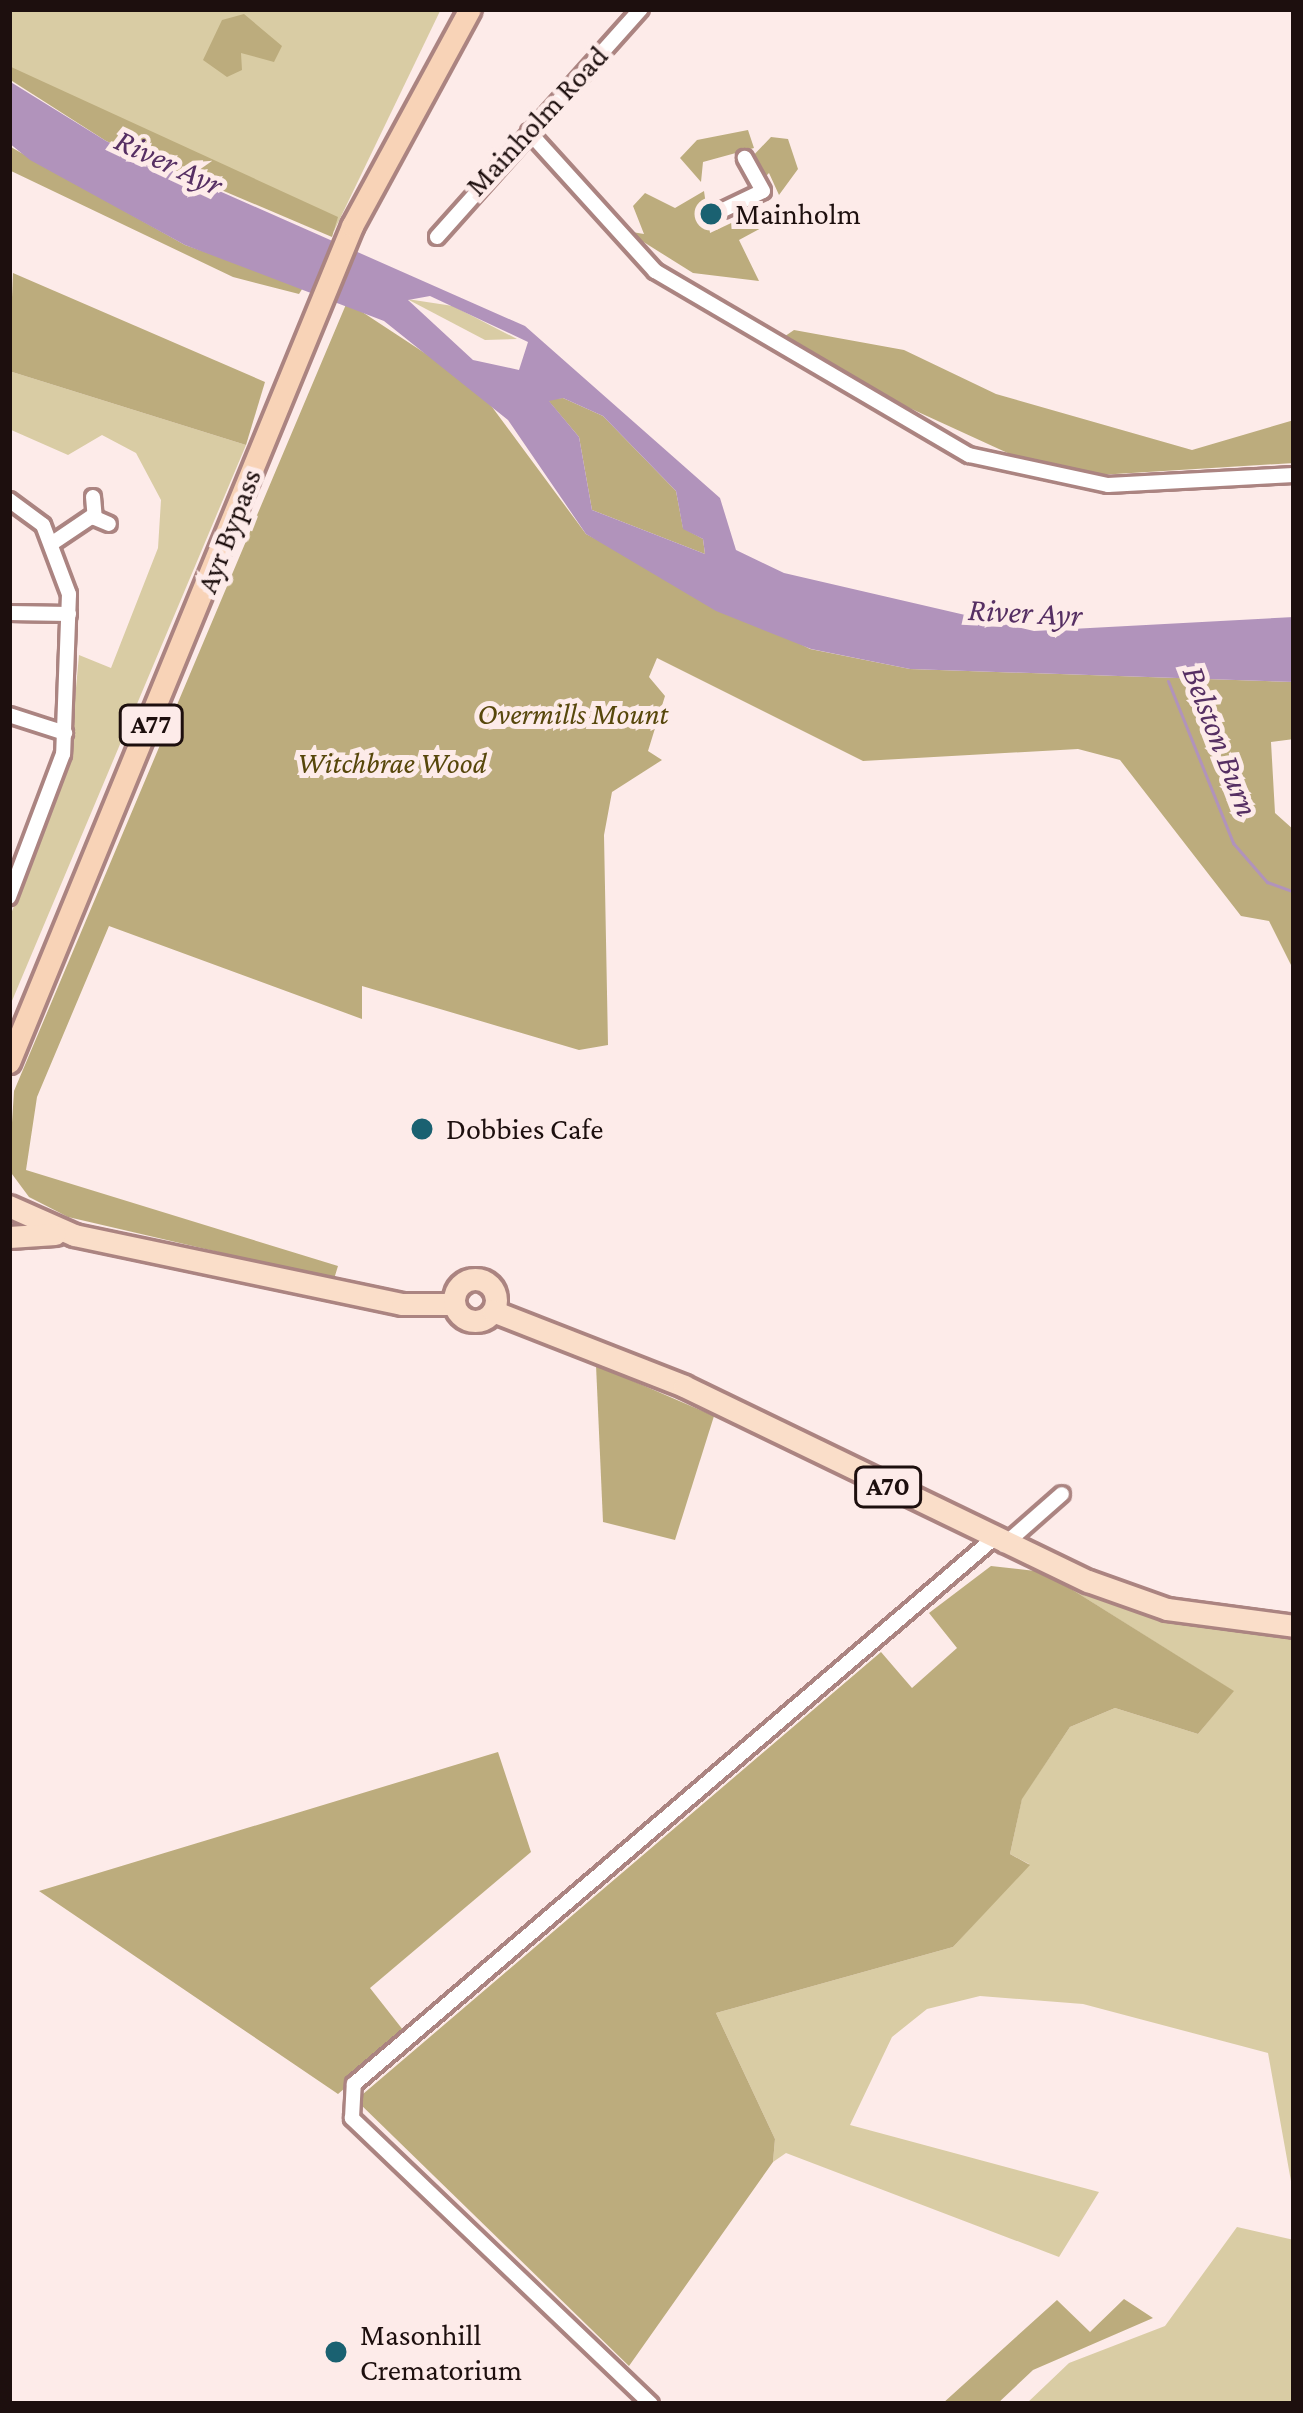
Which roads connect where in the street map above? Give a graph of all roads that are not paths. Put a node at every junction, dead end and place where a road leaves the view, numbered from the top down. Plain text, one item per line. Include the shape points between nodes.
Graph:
1 (470, 9) edge
2 (641, 9) edge
3 (529, 132) junction
4 (745, 158) dead end
5 (723, 210) dead end
6 (437, 237) dead end
7 (1294, 475) edge
8 (93, 497) dead end
9 (9, 500) edge
10 (94, 515) junction
11 (109, 524) dead end
12 (54, 542) junction
13 (9, 613) edge
14 (69, 614) junction
15 (9, 715) edge
16 (65, 733) junction
17 (9, 898) edge
18 (9, 1062) edge
19 (9, 1206) edge
20 (74, 1235) junction
21 (9, 1237) edge
22 (454, 1304) junction
23 (493, 1311) junction
24 (1062, 1493) dead end
25 (998, 1542) junction
26 (1294, 1625) edge
27 (651, 2404) edge

1 - 18 highway, Ayr Bypass / A77 via 352,226
2 - 3 street, Mainholm Road
3 - 6 street, Mainholm Road
3 - 7 street via 655,272 969,454 1108,485
4 - 5 street via 763,191
8 - 10 street
9 - 12 street
10 - 11 street
10 - 12 street
12 - 14 street
13 - 14 street
14 - 16 street
15 - 16 street
16 - 17 street via 45,820
19 - 20 main road, A70
20 - 21 main road, A70
20 - 22 main road, A70 via 402,1304
22 - 23 main road, A70 via 471,1321
22 - 23 main road, A70 via 463,1283 479,1280
23 - 25 main road, A70 via 684,1386
24 - 25 street
25 - 26 main road, A70 via 1167,1609
25 - 27 street via 354,2084 352,2118

